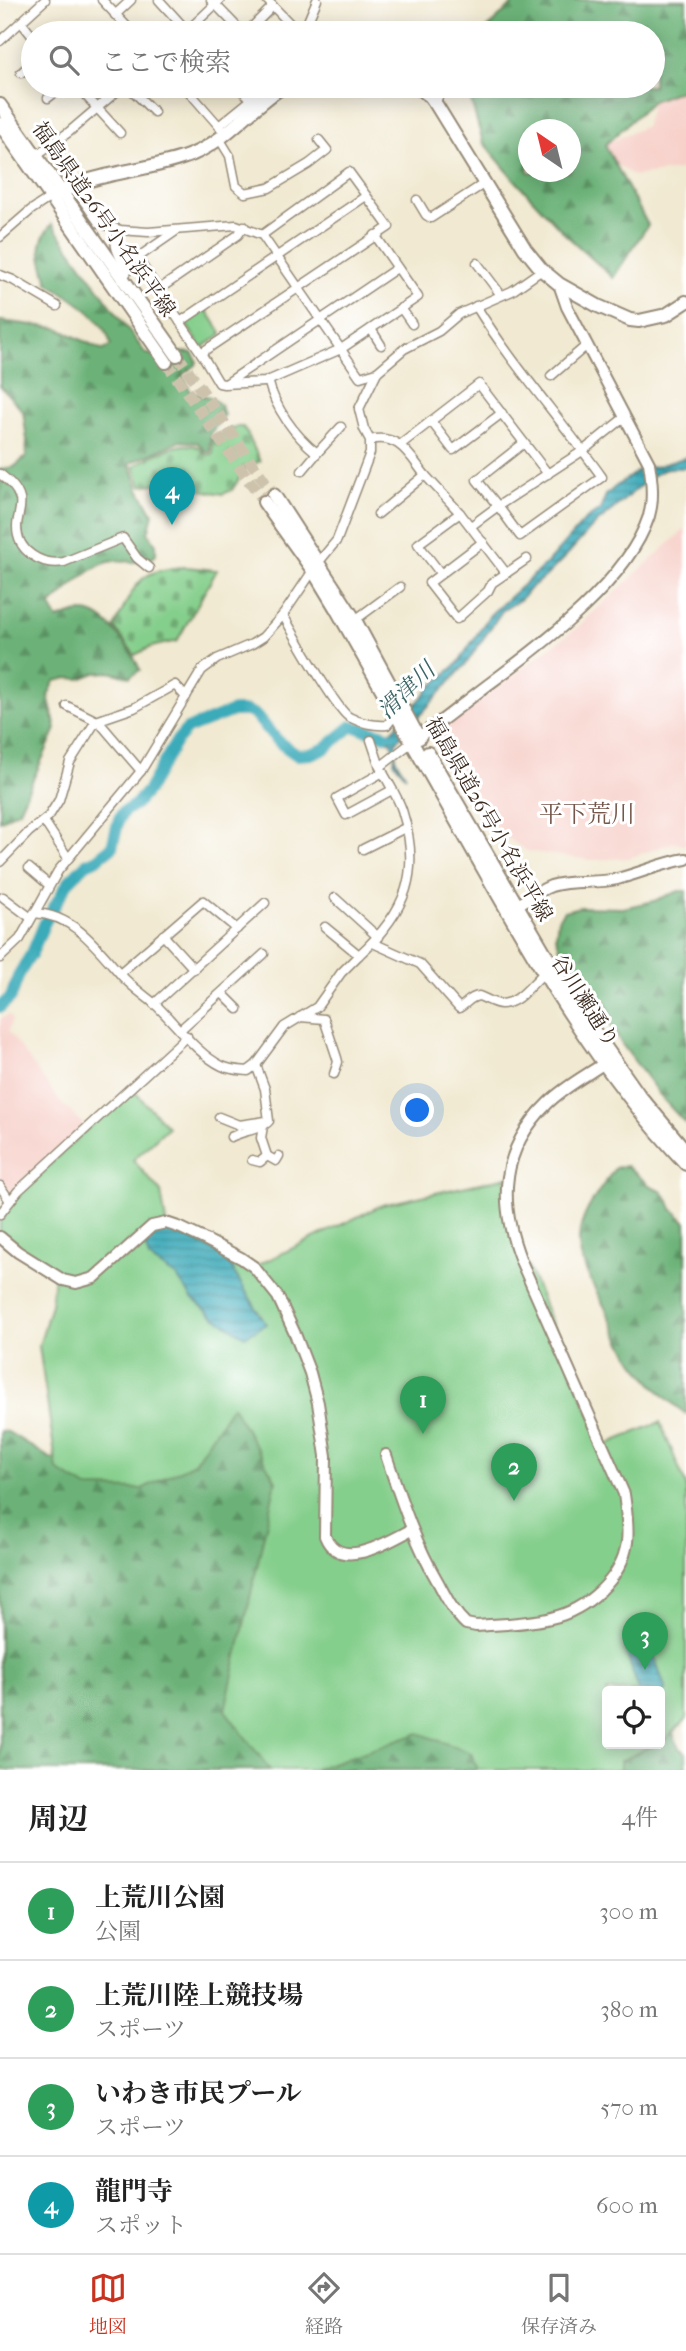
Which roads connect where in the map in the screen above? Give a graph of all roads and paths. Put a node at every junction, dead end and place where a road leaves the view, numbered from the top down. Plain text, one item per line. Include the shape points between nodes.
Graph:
1 (45, 0) edge
2 (102, 0) edge
3 (131, 0) edge
4 (159, 0) edge
5 (317, 0) edge
6 (216, 1) edge
7 (270, 3) edge
8 (115, 15) junction
9 (21, 21) edge
10 (120, 21) edge
11 (177, 21) edge
12 (198, 21) edge
13 (234, 21) edge
14 (254, 21) edge
15 (289, 21) edge
16 (307, 21) edge
17 (20, 22) edge
18 (0, 41) edge
19 (88, 98) edge
20 (109, 98) edge
21 (140, 98) edge
22 (195, 98) edge
23 (249, 98) edge
24 (258, 98) edge
25 (263, 98) edge
26 (430, 98) edge
27 (438, 98) edge
28 (254, 103) junction
29 (436, 104) junction
30 (0, 105) edge
31 (97, 108) junction
32 (153, 112) dead end
33 (0, 124) edge
34 (221, 132) junction
35 (120, 133) dead end
36 (319, 140) dead end
37 (35, 156) junction
38 (485, 183) junction
39 (73, 186) junction
40 (56, 195) junction
41 (366, 196) junction
42 (417, 200) dead end
43 (244, 226) junction
44 (120, 230) junction
45 (176, 230) junction
46 (262, 234) junction
47 (375, 236) junction
48 (0, 237) edge
49 (277, 255) junction
50 (477, 263) dead end
51 (397, 268) junction
52 (542, 270) junction
53 (0, 275) edge
54 (118, 283) junction
55 (559, 284) junction
56 (299, 287) junction
57 (158, 290) junction
58 (501, 295) junction
59 (686, 302) edge
60 (57, 306) dead end
61 (476, 306) junction
62 (401, 308) junction
63 (320, 319) junction
64 (180, 322) junction
65 (412, 324) dead end
66 (371, 329) junction
67 (381, 345) dead end
68 (587, 345) junction
69 (341, 349) junction
70 (201, 354) junction
71 (172, 358) tunnel mouth
72 (377, 372) junction
73 (551, 376) dead end
74 (268, 380) junction
75 (224, 384) junction
76 (502, 413) junction
77 (625, 416) junction
78 (431, 422) junction
79 (341, 427) dead end
80 (370, 440) junction
81 (524, 443) junction
82 (400, 445) junction
83 (583, 450) junction
84 (317, 453) junction
85 (302, 471) dead end
86 (0, 474) edge
87 (548, 474) junction
88 (425, 475) junction
89 (269, 498) tunnel mouth
90 (498, 506) junction
91 (460, 513) junction
92 (378, 514) dead end
93 (471, 526) junction
94 (483, 542) junction
95 (527, 559) dead end
96 (149, 568) dead end
97 (316, 568) junction
98 (506, 573) junction
99 (441, 574) junction
100 (400, 587) dead end
101 (283, 615) junction
102 (355, 620) junction
103 (186, 697) junction
104 (67, 706) dead end
105 (400, 716) junction
106 (96, 721) junction
107 (414, 737) junction
108 (371, 740) dead end
109 (381, 769) junction
110 (141, 771) junction
111 (392, 790) junction
112 (44, 821) junction
113 (405, 828) junction
114 (363, 849) dead end
115 (68, 858) junction
116 (686, 859) edge
117 (0, 862) edge
118 (29, 868) dead end
119 (49, 885) junction
120 (3, 897) dead end
121 (335, 898) dead end
122 (265, 903) dead end
123 (513, 909) junction
124 (36, 915) junction
125 (325, 927) dead end
126 (237, 929) junction
127 (163, 935) junction
128 (375, 940) junction
129 (264, 954) dead end
130 (359, 955) junction
131 (0, 958) edge
132 (194, 969) junction
133 (120, 973) junction
134 (544, 973) junction
135 (222, 993) junction
136 (154, 1004) junction
137 (238, 1009) dead end
138 (297, 1017) junction
139 (184, 1033) junction
140 (607, 1061) junction
141 (256, 1065) junction
142 (334, 1074) dead end
143 (219, 1117) dead end
144 (266, 1123) junction
145 (231, 1137) dead end
146 (686, 1151) edge
147 (267, 1156) junction
148 (279, 1156) dead end
149 (252, 1160) dead end
150 (686, 1164) edge
151 (0, 1186) edge
152 (10, 1201) junction
153 (0, 1214) edge
154 (0, 1237) edge
155 (386, 1454) dead end
156 (411, 1530) junction

1 - 9 street
2 - 8 street
3 - 8 street
4 - 11 street
5 - 16 street
6 - 12 street
6 - 13 street
7 - 14 street
7 - 15 street
8 - 10 street
17 - 18 street
19 - 31 street
20 - 31 street
21 - 32 street
22 - 34 street
23 - 28 street
24 - 28 street
25 - 28 main road
26 - 29 main road
27 - 29 street
28 - 34 main road
29 - 38 main road
30 - 37 main road, 福島県道26号小名浜平線
31 - 35 street
31 - 37 street
33 - 40 main road
34 - 36 street via 236,186 245,192 269,188 309,164 327,150
34 - 39 main road via 195,153 174,161
37 - 40 main road, 福島県道26号小名浜平線
38 - 42 street via 431,218
38 - 52 main road
39 - 40 main road
39 - 44 street via 99,223
40 - 48 street via 31,209
40 - 54 main road
41 - 46 street via 349,172
41 - 47 street via 388,227
41 - 49 street
43 - 45 street
43 - 46 street
43 - 57 street via 238,236
44 - 45 street
44 - 54 street via 115,248 127,272
45 - 57 street via 137,258
46 - 49 street
47 - 51 street
47 - 56 street
49 - 56 street
49 - 64 street
50 - 58 street
51 - 62 street via 418,297
51 - 63 street
52 - 55 main road
52 - 58 street
53 - 60 street
54 - 71 main road
55 - 59 main road via 630,320 666,315
55 - 68 street
56 - 63 street
56 - 70 street
57 - 64 street
58 - 61 street
61 - 72 street via 404,349
61 - 83 street
62 - 65 street
62 - 66 street
63 - 69 street
63 - 75 street
64 - 70 street
66 - 67 street
66 - 69 street
68 - 73 street
68 - 77 street
69 - 72 street via 360,377
69 - 74 street
70 - 75 street
72 - 80 street via 359,409
74 - 75 street
74 - 84 street via 272,397 302,441
76 - 78 street via 453,450
76 - 78 street via 479,384
76 - 81 street
77 - 83 street
77 - 107 street via 649,463 652,488 649,516 636,544 555,635
78 - 82 street
79 - 84 street
80 - 82 street via 388,438
80 - 97 street via 368,461 337,540
81 - 87 street
81 - 90 street via 477,480
82 - 88 street
83 - 87 street
83 - 90 street via 602,477 520,537
84 - 85 street
86 - 96 street via 17,490 21,502 18,536 35,558 64,562 123,538
87 - 90 street
88 - 91 street
88 - 92 street
89 - 97 main road, 福島県道26号小名浜平線
90 - 93 street
91 - 93 street
91 - 99 street via 418,544
93 - 94 street
94 - 98 street
94 - 99 street
95 - 98 street
97 - 101 street
97 - 102 main road, 福島県道26号小名浜平線
97 - 105 main road
98 - 99 street via 457,619 429,583
100 - 102 street
101 - 103 street via 264,637 202,670
101 - 105 street via 348,716 374,726 387,725
102 - 105 main road, 福島県道26号小名浜平線
103 - 106 street via 175,684 134,708
103 - 110 street
104 - 106 street
105 - 107 main road, 福島県道26号小名浜平線
106 - 110 street
106 - 112 street via 70,762 60,800
107 - 109 street
107 - 123 main road, 福島県道26号小名浜平線
108 - 109 street
109 - 111 street
109 - 111 street via 337,798 346,815
110 - 115 street
111 - 113 street
112 - 115 street
112 - 117 street
113 - 114 street
113 - 128 street via 411,861 406,893
115 - 119 street
116 - 123 street via 618,878 549,887
118 - 119 street
119 - 124 street
120 - 124 street
121 - 128 street
122 - 126 street
123 - 134 main road, 谷川瀬通り
123 - 140 main road, 福島県道26号小名浜平線
124 - 131 street
124 - 133 street via 54,916 73,925
125 - 130 street
126 - 127 street via 204,901
126 - 132 street
127 - 132 street
127 - 133 street
128 - 130 street
128 - 134 street via 420,964 459,1008 478,996 498,1004 519,998
129 - 135 street
130 - 138 street via 317,1007
132 - 136 street
133 - 136 street
134 - 140 main road, 谷川瀬通り
135 - 137 street
135 - 139 street
136 - 139 street
138 - 141 street
138 - 142 street via 324,1019 337,1058
139 - 141 street via 224,1067 248,1071
139 - 152 street
140 - 146 main road, 福島県道26号小名浜平線
140 - 150 main road, 谷川瀬通り via 643,1116
140 - 156 street via 549,1102 523,1133 511,1162 506,1196 511,1237 624,1494 628,1535 624,1554 595,1595 566,1613 549,1619 476,1626 466,1624 452,1608
141 - 144 street via 265,1088
143 - 144 street via 239,1125
144 - 145 street
144 - 147 street via 261,1138
147 - 148 street via 276,1161
147 - 149 street via 260,1162
151 - 152 street
152 - 153 street
154 - 156 street via 63,1280 76,1283 94,1278 152,1226 166,1223 254,1267 278,1297 310,1373 326,1456 328,1544 341,1552 361,1553
155 - 156 street

